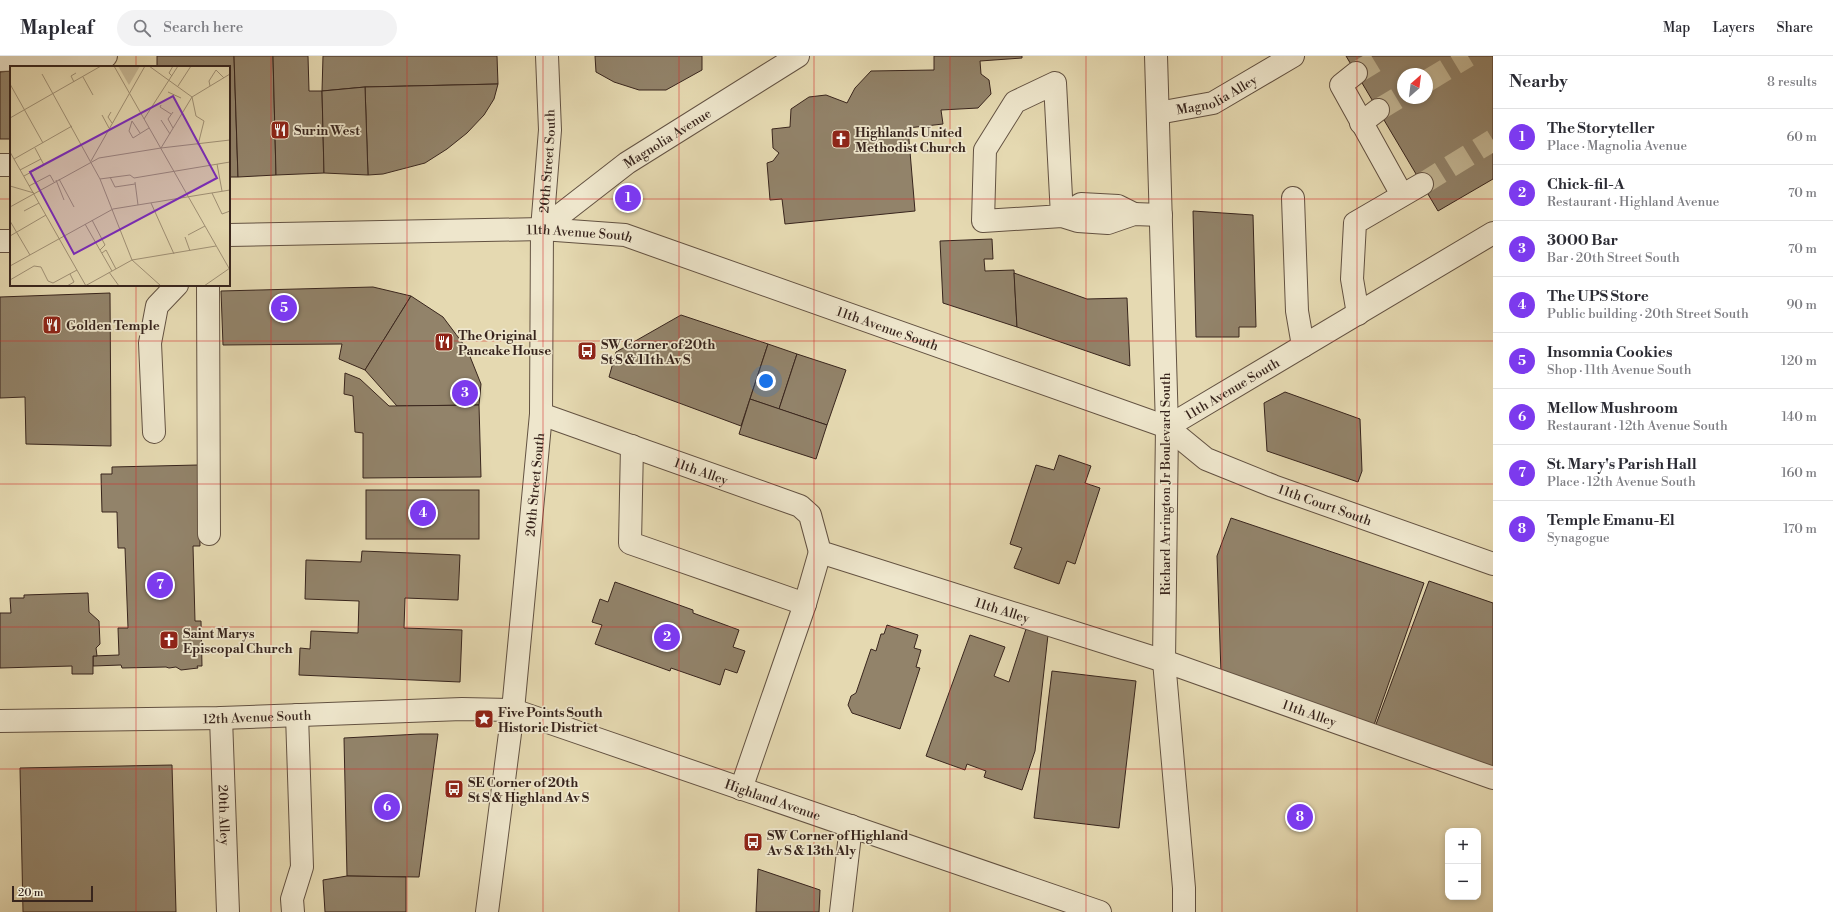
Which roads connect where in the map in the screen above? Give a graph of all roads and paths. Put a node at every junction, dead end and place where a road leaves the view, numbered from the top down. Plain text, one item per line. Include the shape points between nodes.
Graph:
1 (106, 56) edge
2 (547, 56) edge
3 (798, 56) edge
4 (1156, 56) edge
5 (1293, 56) edge
6 (0, 60) edge
7 (1356, 74) tunnel mouth
8 (1158, 114) junction
9 (0, 165) edge
10 (10, 166) edge
11 (1422, 184) tunnel mouth
12 (1402, 195) junction
13 (1293, 198) dead end
14 (1161, 215) junction
15 (1062, 216) junction
16 (542, 229) junction
17 (230, 234) edge
18 (1493, 234) edge
19 (176, 286) edge
20 (208, 286) edge
21 (1358, 314) junction
22 (1303, 346) junction
23 (541, 414) junction
24 (1168, 427) junction
25 (154, 432) dead end
26 (632, 446) junction
27 (209, 534) dead end
28 (820, 552) junction
29 (1490, 558) edge
30 (805, 604) junction
31 (1164, 661) junction
32 (513, 710) junction
33 (297, 715) junction
34 (221, 718) junction
35 (0, 721) edge
36 (1493, 778) edge
37 (741, 789) junction
38 (851, 826) junction
39 (228, 912) edge
40 (293, 912) edge
41 (487, 912) edge
42 (841, 912) edge
43 (1100, 912) edge
44 (1184, 912) edge

1 - 6 street
2 - 16 street, 20th Street South via 550,130
3 - 16 street, Magnolia Avenue via 627,163
4 - 8 street, Richard Arrington Jr Boulevard South
5 - 8 street, Magnolia Alley via 1213,103
7 - 12 street via 1340,85 1370,116
8 - 14 street, Richard Arrington Jr Boulevard South
9 - 10 street
11 - 12 street
12 - 21 street via 1355,224 1352,279
13 - 22 street via 1297,312
14 - 15 street via 1134,214 1108,223 1078,222
14 - 24 street, Richard Arrington Jr Boulevard South
15 - 15 street via 1055,83 1015,102 985,150 983,221
16 - 17 street, 11th Avenue South
16 - 23 street, 20th Street South
16 - 24 street, 11th Avenue South via 625,235
18 - 21 street, 11th Avenue South
19 - 25 street via 157,306 150,343
20 - 27 street
21 - 22 street, 11th Avenue South
22 - 24 street, 11th Avenue South
23 - 26 street, 11th Alley
23 - 32 street, 20th Street South
24 - 29 street, 11th Court South via 1206,459 1273,486
24 - 31 street, Richard Arrington Jr Boulevard South
26 - 28 street, 11th Alley via 800,506 810,515
26 - 30 street via 630,543
28 - 30 street
28 - 31 street, 11th Alley
30 - 37 street
31 - 36 street, 11th Alley
31 - 44 street, Richard Arrington Jr Boulevard South
32 - 33 street, 12th Avenue South via 457,709
32 - 37 street, Highland Avenue
32 - 41 street, 20th Street South
33 - 34 street, 12th Avenue South
33 - 40 street via 302,867 292,899
34 - 35 street, 12th Avenue South
34 - 39 street, 20th Alley
37 - 38 street, Highland Avenue
38 - 42 street
38 - 43 street, Highland Avenue

